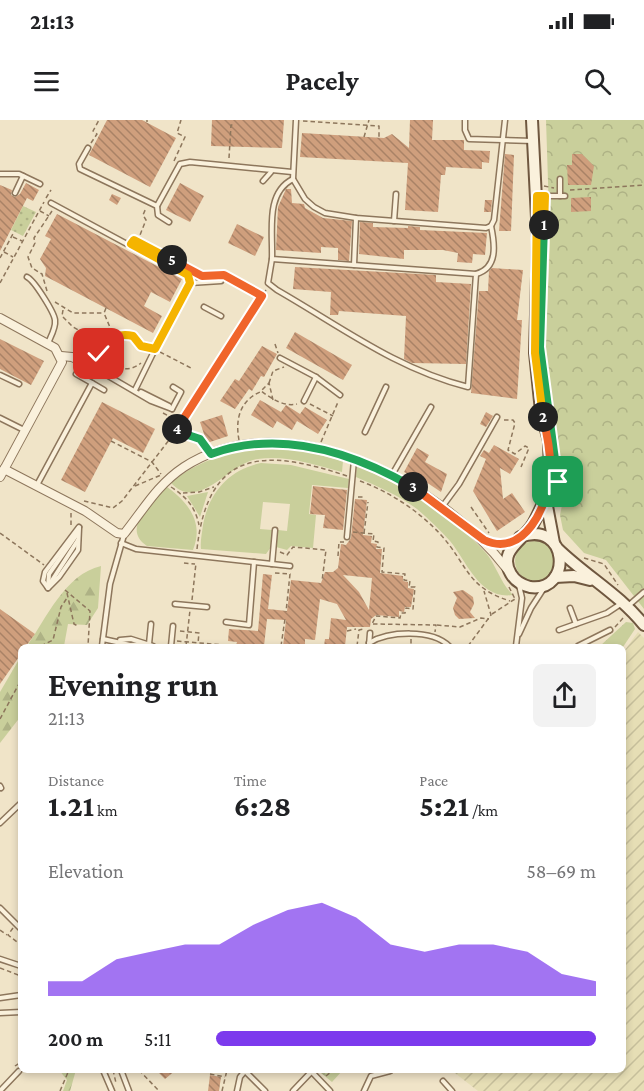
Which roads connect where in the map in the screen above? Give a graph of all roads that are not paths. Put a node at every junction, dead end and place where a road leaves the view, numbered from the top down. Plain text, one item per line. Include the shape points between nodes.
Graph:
1 (296, 120) edge
2 (465, 120) edge
3 (505, 120) edge
4 (532, 120) edge
5 (503, 141) junction
6 (534, 141) junction
7 (88, 148) road end
8 (271, 171) junction
9 (292, 172) junction
10 (0, 174) edge
11 (23, 176) junction
12 (293, 179) junction
13 (560, 179) dead end
14 (263, 181) dead end
15 (40, 184) dead end
16 (15, 193) dead end
17 (396, 194) dead end
18 (537, 196) junction
19 (53, 204) road end
20 (157, 206) junction
21 (356, 218) junction
22 (394, 221) junction
23 (169, 222) dead end
24 (491, 226) junction
25 (272, 258) junction
26 (354, 265) junction
27 (476, 274) junction
28 (27, 277) dead end
29 (220, 281) dead end
30 (190, 283) junction
31 (204, 307) dead end
32 (221, 316) dead end
33 (0, 318) edge
34 (48, 344) junction
35 (61, 356) junction
36 (280, 358) dead end
37 (85, 363) joint
38 (76, 374) dead end
39 (0, 375) edge
40 (316, 378) junction
41 (92, 383) junction
42 (19, 384) dead end
43 (173, 387) dead end
44 (386, 387) dead end
45 (104, 390) dead end
46 (135, 390) junction
47 (340, 395) road end
48 (304, 401) dead end
49 (431, 407) dead end
50 (497, 417) road end
51 (0, 418) edge
52 (25, 431) junction
53 (365, 432) dead end
54 (354, 459) junction
55 (2, 473) edge
56 (392, 475) junction
57 (37, 485) junction
58 (548, 489) junction
59 (442, 507) junction
60 (275, 530) dead end
61 (79, 533) junction
62 (124, 534) junction
63 (347, 537) road end
64 (488, 538) junction
65 (517, 540) junction
66 (121, 543) junction
67 (556, 546) junction
68 (254, 562) junction
69 (272, 564) junction
70 (290, 566) dead end
71 (514, 578) junction
72 (551, 580) junction
73 (596, 582) junction
74 (48, 588) junction
75 (644, 592) edge
76 (175, 604) dead end
77 (207, 607) dead end
78 (570, 608) dead end
79 (626, 608) junction
80 (226, 622) dead end
81 (151, 624) dead end
82 (576, 624) junction
83 (173, 626) dead end
84 (644, 626) edge
85 (559, 630) dead end
86 (610, 630) road end
87 (370, 633) dead end
88 (102, 639) junction
89 (517, 640) junction
90 (102, 644) edge
91 (148, 644) edge
92 (151, 644) edge
93 (171, 644) edge
94 (369, 644) edge
95 (370, 644) edge
96 (446, 644) edge
97 (516, 644) edge
98 (582, 644) edge
99 (18, 806) edge
100 (0, 823) edge
101 (0, 908) edge
102 (18, 926) edge
103 (0, 959) edge
104 (18, 965) edge
105 (18, 995) edge
106 (0, 998) edge
107 (18, 1012) edge
108 (0, 1013) edge
109 (18, 1072) edge
110 (104, 1073) edge
111 (122, 1073) edge
112 (242, 1073) edge
113 (247, 1073) edge
114 (309, 1073) edge
115 (315, 1073) edge
116 (382, 1073) edge
117 (443, 1081) dead end
118 (0, 1091) edge
119 (112, 1091) edge
120 (129, 1091) edge
121 (237, 1091) edge
122 (265, 1091) edge
123 (293, 1091) edge
124 (330, 1091) edge
125 (364, 1091) edge
126 (452, 1091) edge

1 - 9 lane
2 - 5 lane via 469,139
3 - 5 lane
4 - 6 street
5 - 6 lane
5 - 24 lane
6 - 18 street
7 - 20 lane via 80,169
8 - 9 lane
8 - 14 lane
8 - 20 lane via 180,164
9 - 12 lane
10 - 11 lane
11 - 15 lane
11 - 16 lane
12 - 21 lane via 314,207 325,213
12 - 25 lane via 285,183 274,199
13 - 18 lane via 564,194
17 - 22 lane
18 - 58 street via 535,353 550,464
19 - 30 lane via 188,275
20 - 23 lane via 158,215
21 - 22 lane
21 - 26 lane
22 - 24 lane
24 - 27 lane via 491,264 485,272
25 - 26 lane
25 - 27 lane via 268,283 337,329 398,362 468,387
26 - 27 lane
28 - 34 lane via 34,280 52,313 54,325
29 - 30 lane
30 - 46 lane
31 - 32 lane
33 - 34 street
34 - 35 street
35 - 37 street
35 - 52 street via 61,367
36 - 40 lane
37 - 46 lane
38 - 41 lane
39 - 42 lane
40 - 47 lane
40 - 48 lane
41 - 45 lane
41 - 57 lane
43 - 46 lane via 181,392 172,409
44 - 53 lane
49 - 56 lane
50 - 59 lane
51 - 52 lane
52 - 55 street
54 - 56 street
54 - 62 street via 317,448 268,443 240,445 211,454 164,478
54 - 63 lane
55 - 57 street
56 - 59 street
57 - 62 street
58 - 65 street via 533,524
58 - 67 street via 547,516
59 - 64 street
60 - 69 lane
61 - 74 lane via 50,574
61 - 74 lane via 78,550
61 - 74 lane via 79,526 45,572 43,581
62 - 66 lane
64 - 65 street via 498,545
64 - 71 street
65 - 67 street via 538,534
65 - 71 street via 508,555
66 - 68 lane via 136,549
66 - 88 lane
67 - 72 street via 561,563
67 - 73 street
68 - 69 lane
68 - 80 lane via 249,625
69 - 70 lane
71 - 72 street via 532,587
71 - 89 lane via 522,598
72 - 73 street via 574,576
72 - 89 lane via 531,608
73 - 79 street
75 - 79 lane
76 - 77 lane
78 - 82 lane
79 - 82 lane
79 - 84 street
81 - 92 lane
82 - 85 lane
83 - 93 lane
86 - 98 lane
87 - 94 lane
88 - 90 lane
88 - 91 lane via 131,639
89 - 97 lane
95 - 96 lane via 380,637 411,635 435,638
99 - 100 lane
101 - 102 lane
103 - 104 lane
105 - 106 lane
107 - 108 lane
109 - 118 lane
110 - 119 lane
111 - 120 lane
112 - 121 lane
113 - 122 lane
114 - 123 lane
115 - 124 lane
116 - 125 lane via 371,1076
117 - 126 lane

